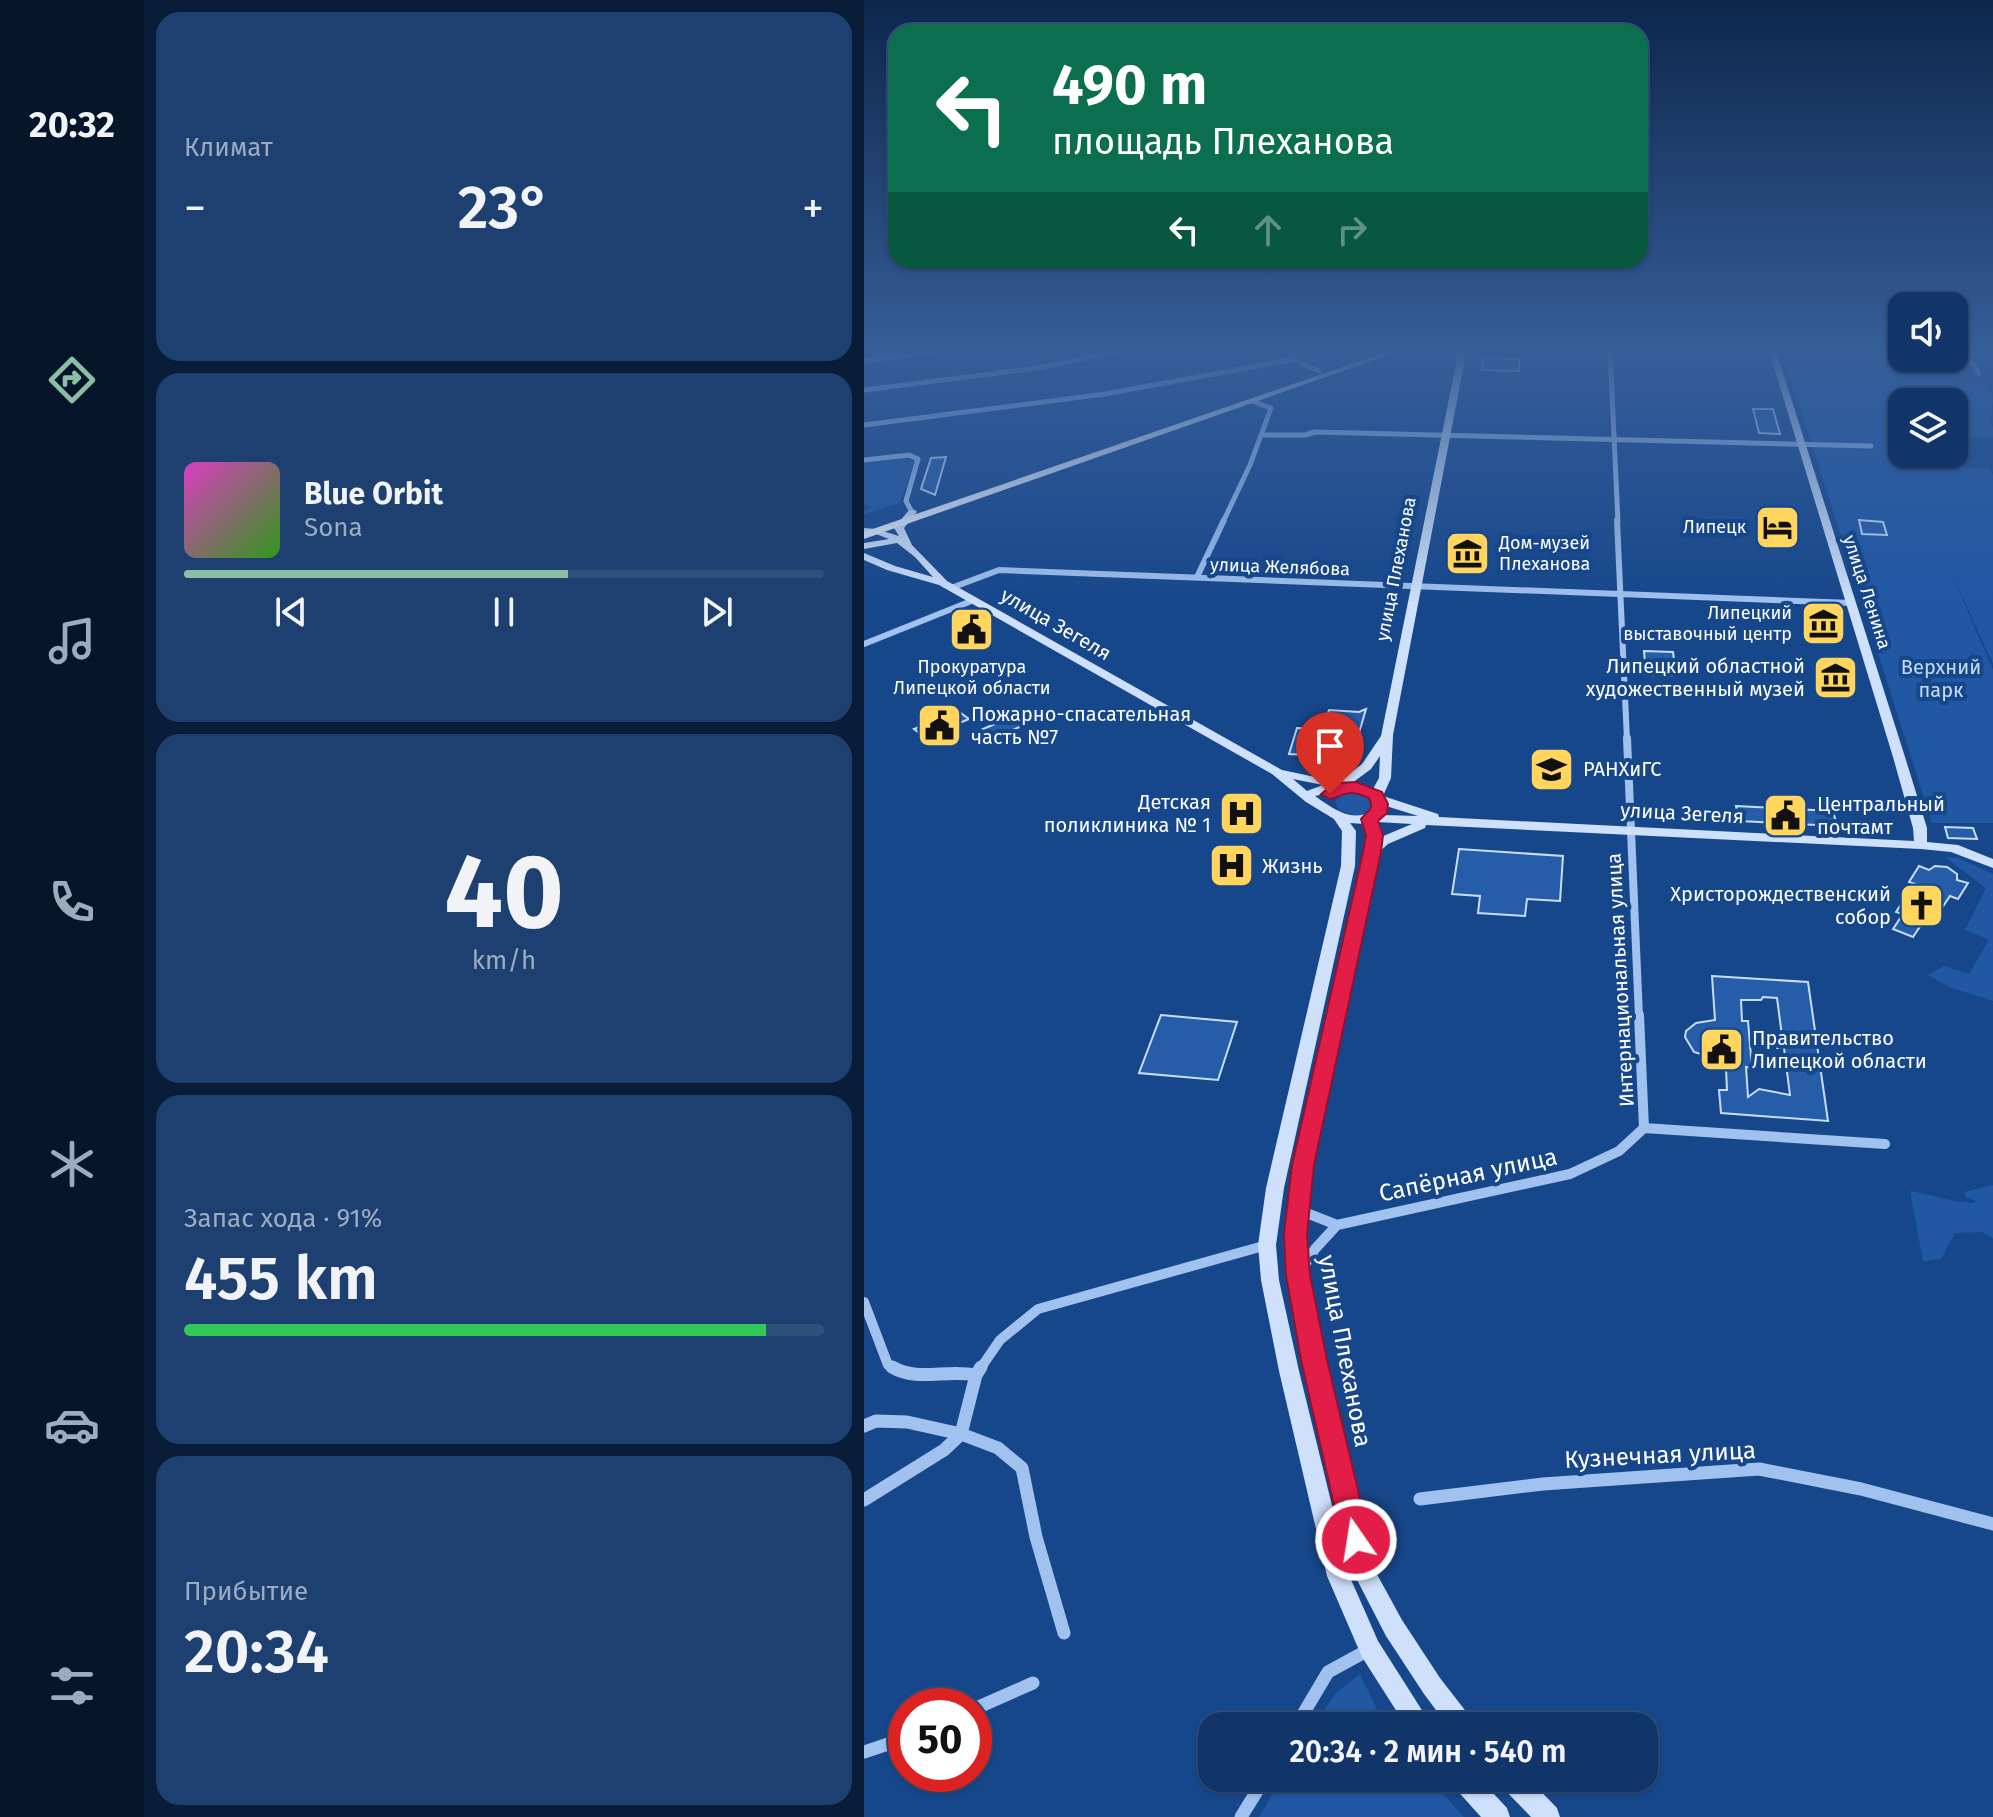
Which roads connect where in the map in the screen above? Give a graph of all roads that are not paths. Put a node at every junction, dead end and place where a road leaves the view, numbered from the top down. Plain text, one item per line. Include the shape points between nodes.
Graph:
1 (1263, 435) edge
2 (1446, 435) edge
3 (1138, 436) edge
4 (1151, 436) edge
5 (1490, 436) edge
6 (1799, 436) edge
7 (1614, 438) junction
8 (1802, 444) junction
9 (1871, 446) dead end
10 (864, 460) edge
11 (912, 512) junction
12 (901, 523) junction
13 (864, 531) edge
14 (878, 531) junction
15 (898, 542) junction
16 (864, 546) edge
17 (919, 554) junction
18 (864, 556) edge
19 (891, 568) junction
20 (1197, 577) junction
21 (947, 586) junction
22 (1416, 586) junction
23 (1621, 594) junction
24 (974, 600) junction
25 (1852, 603) junction
26 (864, 644) edge
27 (1387, 735) junction
28 (1276, 771) junction
29 (1341, 786) junction
30 (1307, 795) junction
31 (1378, 797) junction
32 (1333, 813) junction
33 (1371, 818) junction
34 (1435, 820) junction
35 (1631, 831) junction
36 (1921, 845) junction
37 (1372, 852) junction
38 (1993, 864) edge
39 (1644, 1128) junction
40 (1885, 1144) dead end
41 (1298, 1210) junction
42 (1337, 1225) junction
43 (1267, 1245) junction
44 (1298, 1275) junction
45 (864, 1302) edge
46 (976, 1375) junction
47 (864, 1426) edge
48 (961, 1434) junction
49 (1420, 1499) dead end
50 (864, 1500) edge
51 (1993, 1524) edge
52 (1064, 1633) dead end
53 (1370, 1649) junction
54 (1033, 1683) dead end
55 (992, 1701) edge
56 (1304, 1712) edge
57 (1411, 1712) edge
58 (1452, 1712) edge
59 (888, 1744) edge
60 (864, 1752) edge
61 (1256, 1792) edge
62 (1476, 1792) edge
63 (1524, 1792) edge
64 (1241, 1817) edge
65 (1498, 1817) edge
66 (1548, 1817) edge

1 - 20 street
2 - 22 main road, улица Плеханова
3 - 11 main road
4 - 12 main road
5 - 7 street
6 - 8 main road, улица Ленина
7 - 8 street
7 - 23 street, Интернациональная улица
8 - 9 street
8 - 25 main road, улица Ленина
10 - 11 street via 909,455 918,459 906,501
11 - 12 main road
11 - 13 main road
12 - 14 main road
12 - 17 main road via 900,535
13 - 14 main road
14 - 15 main road
15 - 16 main road
15 - 17 main road
17 - 19 main road via 911,565
17 - 21 main road
18 - 19 main road
19 - 21 main road
20 - 21 street, улица Желябова via 999,570
20 - 22 street, улица Желябова
21 - 24 main road, улица Зегеля
22 - 23 street, улица Желябова
22 - 27 main road, улица Плеханова
23 - 25 street, улица Желябова
23 - 35 street, Интернациональная улица
24 - 26 street
24 - 28 main road, улица Зегеля
25 - 36 main road, улица Ленина
27 - 29 main road, улица Плеханова via 1367,766
27 - 31 main road, улица Плеханова via 1385,778
28 - 29 main road, улица Зегеля
28 - 30 main road, улица Зегеля
29 - 30 main road
29 - 31 main road, улица Зегеля
29 - 32 main road via 1327,797
30 - 32 main road, улица Зегеля
31 - 33 main road, улица Плеханова via 1378,813
31 - 34 main road, улица Зегеля
32 - 33 main road, улица Зегеля
32 - 43 main road via 1349,831 1348,866 1275,1188
33 - 34 main road, улица Зегеля
33 - 37 main road, улица Плеханова
34 - 35 main road, улица Зегеля
34 - 37 main road, улица Зегеля via 1383,841
35 - 36 main road, улица Зегеля
35 - 39 street, Интернациональная улица
36 - 38 main road, улица Зегеля via 1953,848
37 - 41 main road, улица Плеханова via 1303,1165
39 - 40 street
39 - 42 street, Сапёрная улица via 1619,1151 1570,1174
41 - 42 street
41 - 44 main road, улица Плеханова
42 - 44 street
43 - 46 street via 1038,1309 1000,1340
43 - 53 main road via 1289,1371 1338,1576
44 - 58 main road, улица Плеханова via 1363,1570 1394,1628
45 - 46 street via 888,1365 908,1376 954,1371
46 - 48 street
47 - 48 street via 907,1422
48 - 50 street
48 - 52 street via 998,1448 1022,1468
49 - 51 street, Кузнечная улица via 1543,1484 1759,1469
53 - 56 street via 1328,1672
53 - 57 main road
54 - 55 street
59 - 60 street
61 - 64 street
62 - 65 main road
63 - 66 main road

